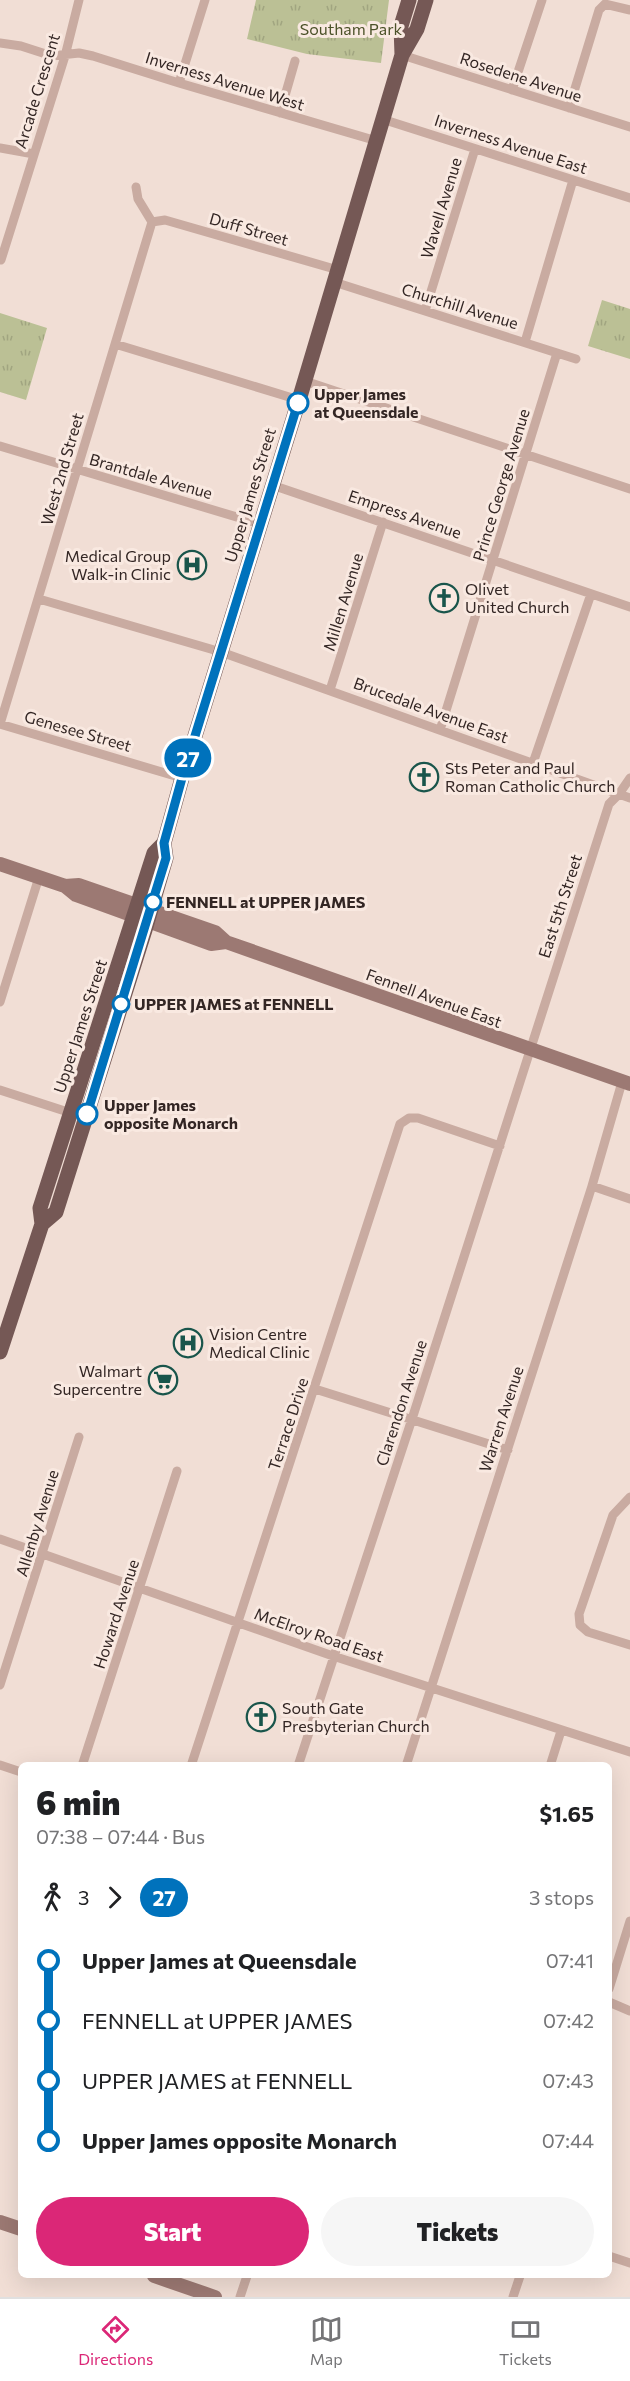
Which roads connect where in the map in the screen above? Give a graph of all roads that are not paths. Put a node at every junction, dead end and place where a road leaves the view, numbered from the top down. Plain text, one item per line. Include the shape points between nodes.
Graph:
1 (79, 0) edge
2 (205, 0) edge
3 (409, 0) edge
4 (426, 0) edge
5 (542, 0) edge
6 (630, 10) edge
7 (0, 43) edge
8 (402, 55) junction
9 (65, 56) junction
10 (296, 61) dead end
11 (179, 84) junction
12 (512, 90) junction
13 (568, 108) junction
14 (280, 113) junction
15 (382, 119) junction
16 (630, 127) edge
17 (377, 141) junction
18 (0, 148) edge
19 (475, 148) junction
20 (34, 154) junction
21 (573, 180) junction
22 (136, 187) dead end
23 (630, 198) edge
24 (152, 222) junction
25 (1, 260) edge
26 (336, 276) junction
27 (425, 311) junction
28 (525, 342) junction
29 (115, 344) junction
30 (557, 353) junction
31 (576, 359) dead end
32 (305, 381) junction
33 (299, 399) junction
34 (0, 446) edge
35 (525, 453) junction
36 (76, 470) junction
37 (272, 485) junction
38 (630, 489) edge
39 (383, 522) junction
40 (260, 524) junction
41 (494, 560) junction
42 (591, 594) junction
43 (39, 599) junction
44 (630, 607) edge
45 (221, 652) junction
46 (330, 690) junction
47 (0, 724) edge
48 (440, 730) junction
49 (533, 763) junction
50 (182, 778) junction
51 (630, 778) edge
52 (619, 794) junction
53 (630, 798) edge
54 (0, 864) edge
55 (39, 878) junction
56 (143, 913) junction
57 (0, 1002) edge
58 (530, 1050) junction
59 (626, 1083) edge
60 (0, 1090) edge
61 (71, 1113) junction
62 (500, 1146) junction
63 (592, 1186) junction
64 (630, 1199) edge
65 (42, 1224) junction
66 (6, 1316) edge
67 (0, 1352) edge
68 (315, 1389) junction
69 (412, 1419) junction
70 (79, 1437) dead end
71 (508, 1450) junction
72 (177, 1471) dead end
73 (628, 1501) edge
74 (0, 1539) edge
75 (43, 1554) junction
76 (140, 1589) junction
77 (237, 1623) junction
78 (630, 1645) edge
79 (333, 1656) junction
80 (0, 1685) edge
81 (430, 1688) junction
82 (561, 1731) junction
83 (630, 1752) edge
84 (83, 1762) edge
85 (191, 1762) edge
86 (299, 1762) edge
87 (407, 1762) edge
88 (551, 1762) edge
89 (0, 1765) edge
90 (18, 1771) edge
91 (630, 1921) edge
92 (612, 1979) edge
93 (612, 2003) edge
94 (630, 2011) edge
95 (0, 2222) edge
96 (18, 2228) edge
97 (612, 2257) edge
98 (630, 2263) edge
99 (160, 2278) edge
100 (246, 2278) edge
101 (519, 2278) edge
102 (215, 2297) edge
103 (240, 2297) edge
104 (513, 2297) edge

1 - 9 street, Arcade Crescent
2 - 11 street
3 - 8 main road via 401,26
4 - 8 main road via 417,29
5 - 12 street
6 - 13 street via 605,4 599,10
7 - 9 street, Inverness Avenue West
8 - 12 street, Rosedene Avenue
8 - 15 main road, Upper James Street
9 - 11 street, Inverness Avenue West via 93,56
9 - 20 street, Arcade Crescent
10 - 14 street
11 - 14 street, Inverness Avenue West
12 - 13 street, Rosedene Avenue
13 - 16 street, Rosedene Avenue
14 - 17 street, Inverness Avenue West
15 - 17 main road, Upper James Street
15 - 19 street, Inverness Avenue East
17 - 26 main road, Upper James Street
18 - 20 street
19 - 21 street, Inverness Avenue East
19 - 27 street, Wavell Avenue
20 - 25 street, Arcade Crescent
21 - 23 street, Inverness Avenue East
21 - 28 street
22 - 24 street via 138,200
24 - 26 street, Duff Street via 165,220
24 - 29 street, West 2nd Street
26 - 27 street, Churchill Avenue
26 - 32 main road, Upper James Street
27 - 28 street, Churchill Avenue
28 - 30 street, Churchill Avenue
29 - 33 street
29 - 36 street, West 2nd Street
30 - 31 street, Churchill Avenue
30 - 35 street, Prince George Avenue
32 - 33 main road, Upper James Street
32 - 35 street
33 - 37 main road, Upper James Street
34 - 36 street, Brantdale Avenue
35 - 38 street
35 - 41 street, Prince George Avenue
36 - 40 street, Brantdale Avenue
36 - 43 street, West 2nd Street
37 - 39 street, Empress Avenue
37 - 40 main road, Upper James Street
39 - 41 street, Empress Avenue
39 - 46 street, Millen Avenue
40 - 45 main road, Upper James Street
41 - 42 street, Empress Avenue
41 - 48 street, Prince George Avenue
42 - 44 street, Empress Avenue
42 - 49 street
43 - 45 street, Brucedale Avenue East
43 - 47 street, West 2nd Street
45 - 46 street, Brucedale Avenue East
45 - 50 main road, Upper James Street
46 - 48 street, Brucedale Avenue East
47 - 50 street, Genesee Street
48 - 49 street, Brucedale Avenue East
49 - 52 street, Brucedale Avenue East
50 - 56 main road, Upper James Street via 164,843 154,853
51 - 52 street, East 5th Street
52 - 53 street, Brucedale Avenue East
52 - 58 street, East 5th Street via 609,804
54 - 55 main road, Fennell Avenue East
55 - 56 main road, Fennell Avenue East via 65,886 79,885
55 - 57 street
56 - 58 main road, Fennell Avenue East via 211,944 226,942
56 - 61 main road, Upper James Street
56 - 65 main road, Upper James Street via 56,1212
58 - 59 main road, Fennell Avenue East
58 - 62 street, Clarendon Avenue
59 - 63 street, Warren Avenue
60 - 61 street
61 - 65 main road, Upper James Street via 40,1208
62 - 68 street, Terrace Drive via 418,1118 400,1124
62 - 69 street, Clarendon Avenue
63 - 64 street
63 - 71 street, Warren Avenue
65 - 66 main road, Upper James Street
66 - 67 main road, Upper James Street
68 - 69 street
68 - 77 street, Terrace Drive
69 - 71 street
69 - 79 street, Clarendon Avenue
70 - 75 street, Allenby Avenue
71 - 81 street, Warren Avenue
72 - 76 street, Howard Avenue
73 - 78 street via 612,1515 579,1614 580,1625 588,1632
74 - 75 street, McElroy Road East
75 - 76 street, McElroy Road East
75 - 80 street, Allenby Avenue
76 - 77 street, McElroy Road East
76 - 84 street, Howard Avenue
77 - 79 street, McElroy Road East
77 - 85 street, Terrace Drive
79 - 81 street, McElroy Road East
79 - 86 street, Clarendon Avenue
81 - 82 street, McElroy Road East
81 - 87 street, Warren Avenue
82 - 83 street, McElroy Road East
82 - 88 street
89 - 90 street
91 - 92 street
93 - 94 street
95 - 96 main road
97 - 98 street
99 - 102 main road
100 - 103 street
101 - 104 street

